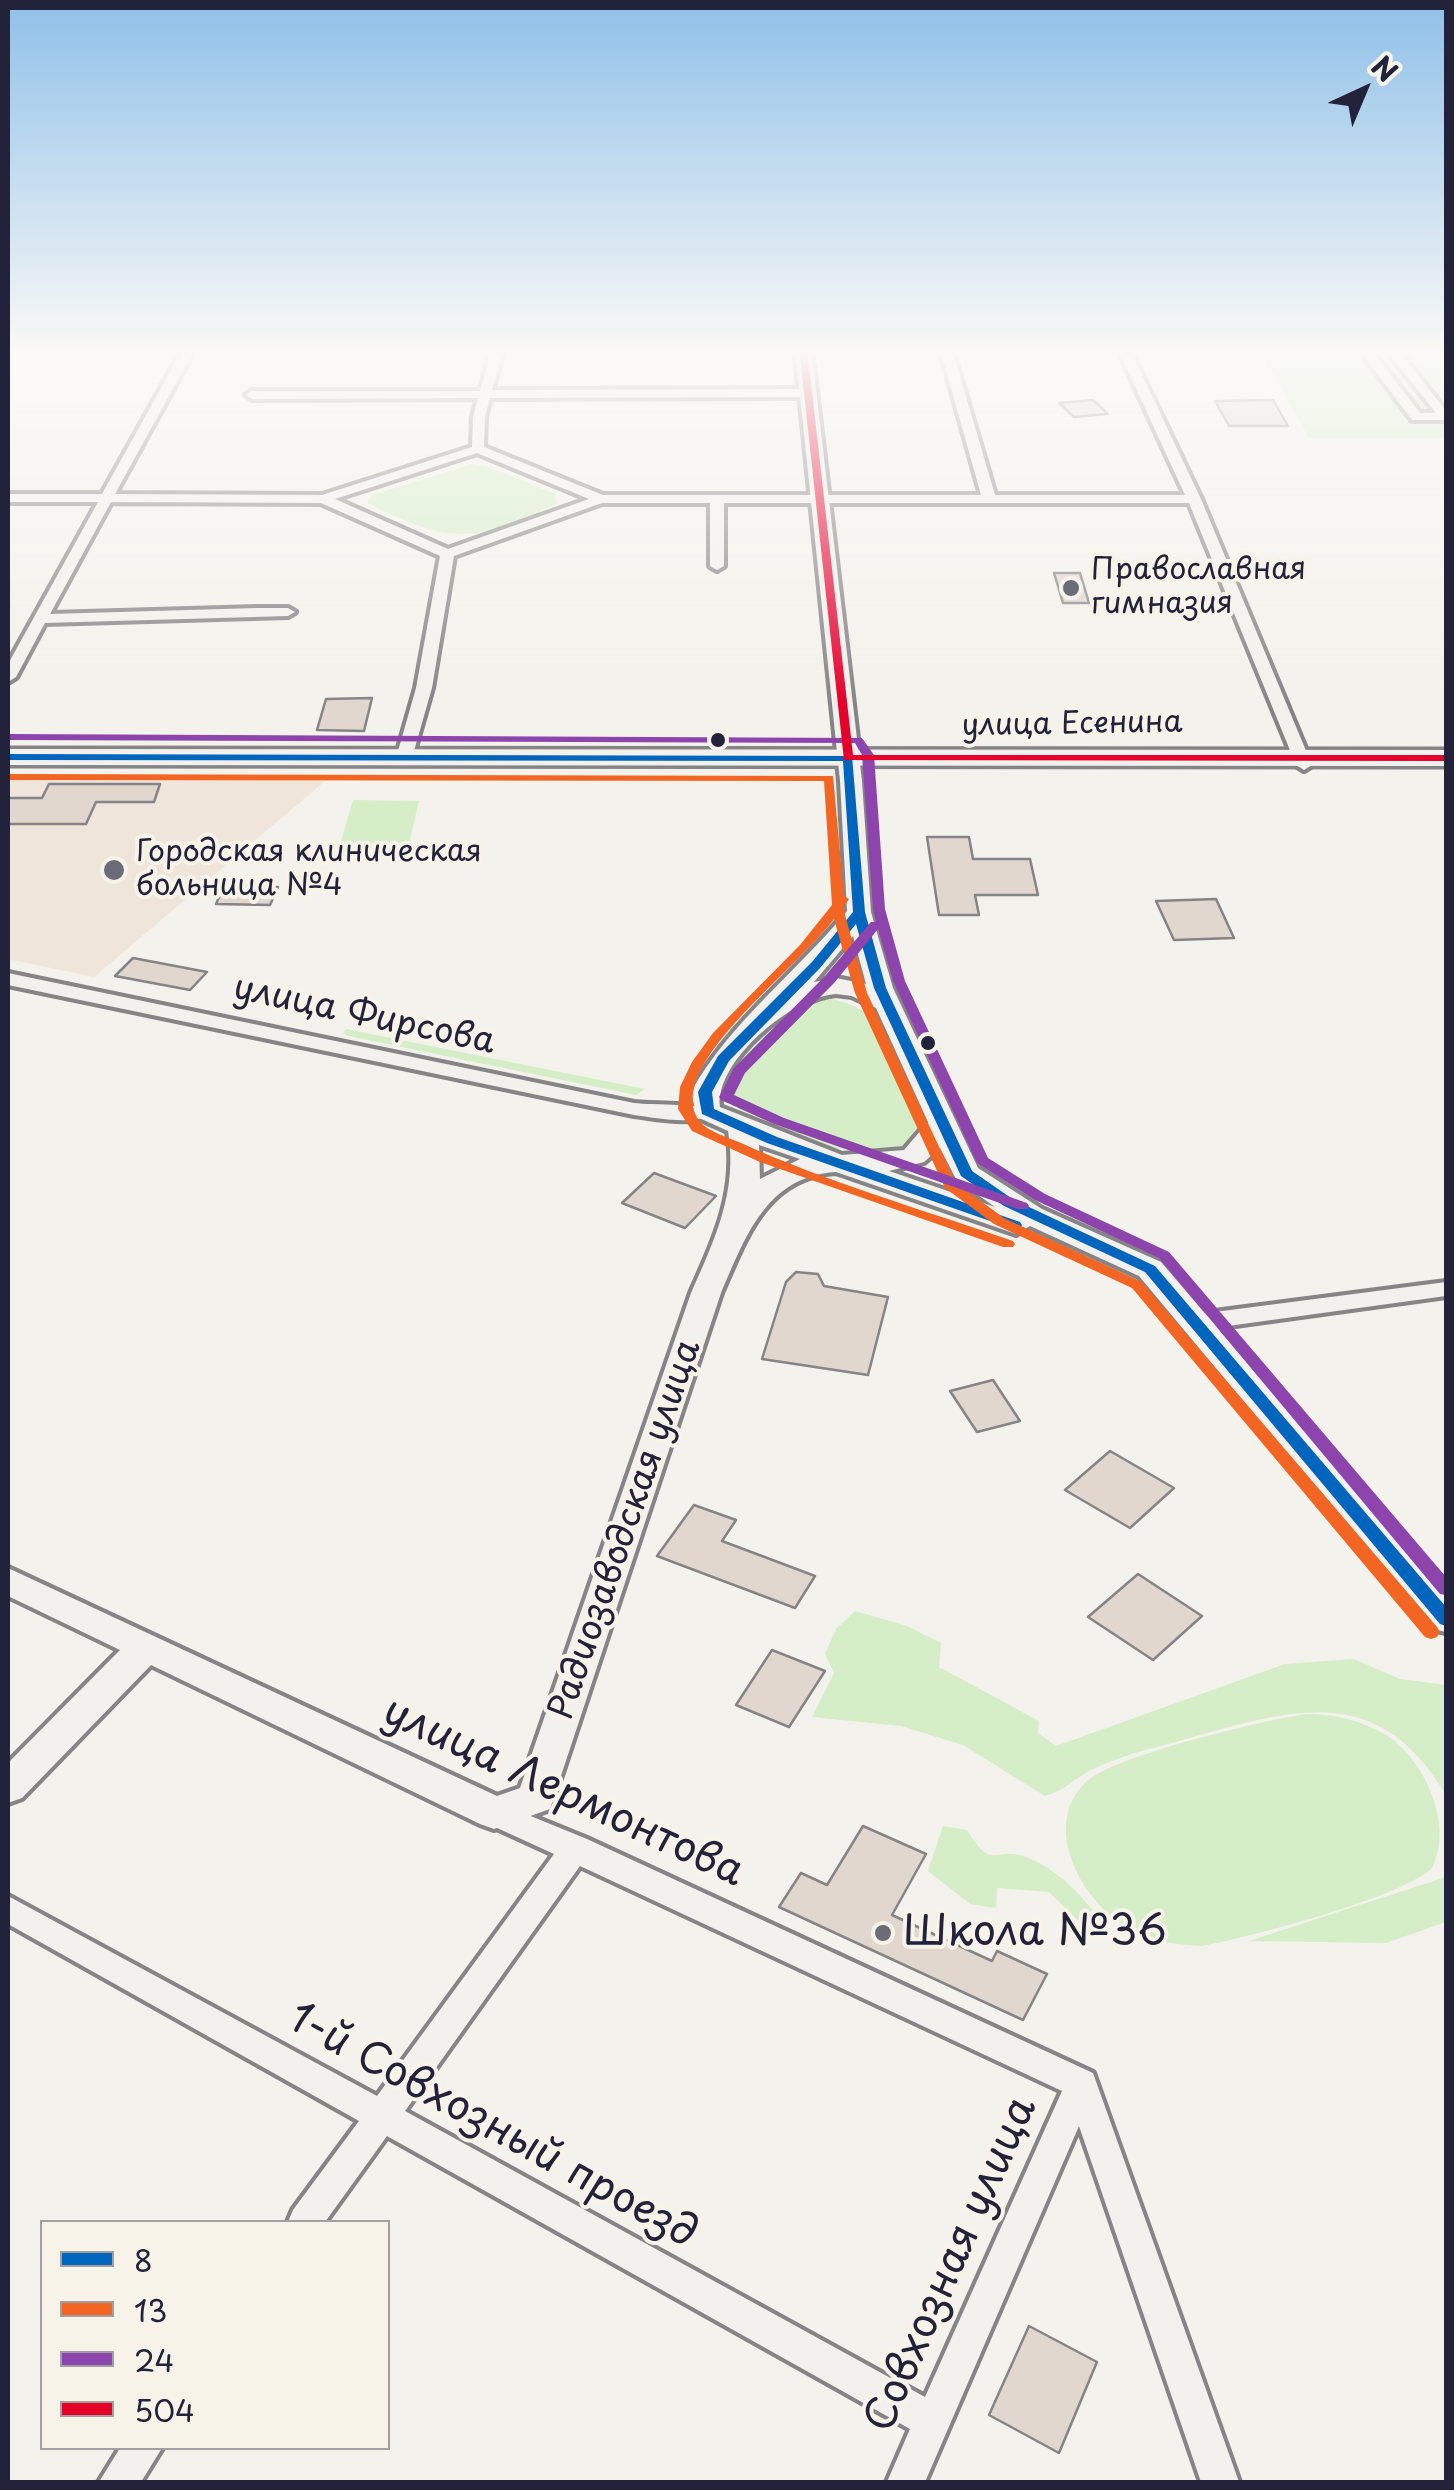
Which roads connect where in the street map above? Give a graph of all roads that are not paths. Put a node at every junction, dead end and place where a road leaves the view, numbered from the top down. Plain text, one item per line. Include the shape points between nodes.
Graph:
1 (124, 472) edge
2 (406, 472) edge
3 (535, 472) edge
4 (815, 472) edge
5 (981, 472) edge
6 (1181, 472) edge
7 (8, 498) edge
8 (110, 498) junction
9 (323, 499) junction
10 (601, 499) junction
11 (717, 499) junction
12 (818, 499) junction
13 (989, 499) junction
14 (1194, 499) junction
15 (447, 554) junction
16 (718, 566) dead end
17 (288, 612) dead end
18 (38, 619) junction
19 (8, 677) edge
20 (8, 756) edge
21 (404, 758) junction
22 (1446, 758) edge
23 (1302, 761) junction
24 (848, 762) junction
25 (1446, 766) edge
26 (860, 912) junction
27 (816, 966) junction
28 (8, 979) edge
29 (873, 992) junction
30 (771, 1012) junction
31 (707, 1111) junction
32 (942, 1121) junction
33 (742, 1128) junction
34 (835, 1162) junction
35 (736, 1222) junction
36 (1446, 1289) edge
37 (1191, 1314) junction
38 (8, 1581) edge
39 (1446, 1619) edge
40 (147, 1646) junction
41 (8, 1787) edge
42 (494, 1812) junction
43 (576, 1848) junction
44 (8, 1909) edge
45 (1081, 2084) junction
46 (381, 2117) junction
47 (306, 2220) edge
48 (934, 2422) junction
49 (142, 2450) edge
50 (118, 2482) edge
51 (906, 2482) edge
52 (1220, 2482) edge

1 - 8 street
2 - 9 street
3 - 10 street
4 - 12 main road
5 - 13 street
6 - 14 street
7 - 8 street
8 - 9 street
8 - 18 street
9 - 15 street
10 - 11 street
10 - 15 street
11 - 12 street
11 - 16 street
12 - 13 street
12 - 24 main road
13 - 14 street
14 - 23 street
15 - 21 street via 424,688
17 - 18 street
18 - 19 street
20 - 21 main road, улица Есенина
21 - 24 main road, улица Есенина via 698,760 723,766
22 - 23 main road, улица Есенина
23 - 24 main road, улица Есенина
23 - 25 main road, улица Есенина
24 - 26 main road
26 - 27 main road
26 - 29 main road
27 - 29 main road
27 - 30 main road
28 - 31 street, улица Фирсова via 634,1109
29 - 30 main road via 804,991
29 - 32 main road
30 - 31 main road via 723,1058 705,1092
31 - 33 main road
32 - 34 main road via 933,1145 914,1158
32 - 37 main road via 966,1173 990,1194 1150,1269
33 - 34 main road
33 - 35 main road via 748,1165
34 - 35 main road via 785,1174
34 - 37 main road via 1086,1250
35 - 42 main road, Радиозаводская улица via 676,1379 536,1798
36 - 37 street
37 - 39 main road
38 - 40 main road, улица Лермонтова
40 - 41 main road
40 - 42 main road, улица Лермонтова
42 - 43 street, улица Лермонтова
43 - 45 street, улица Лермонтова
43 - 46 street
44 - 46 street, 1-й Совхозный проезд
45 - 48 street, Совхозная улица
45 - 52 street
46 - 47 street
46 - 48 street, 1-й Совхозный проезд
48 - 51 street, Совхозная улица
49 - 50 street

